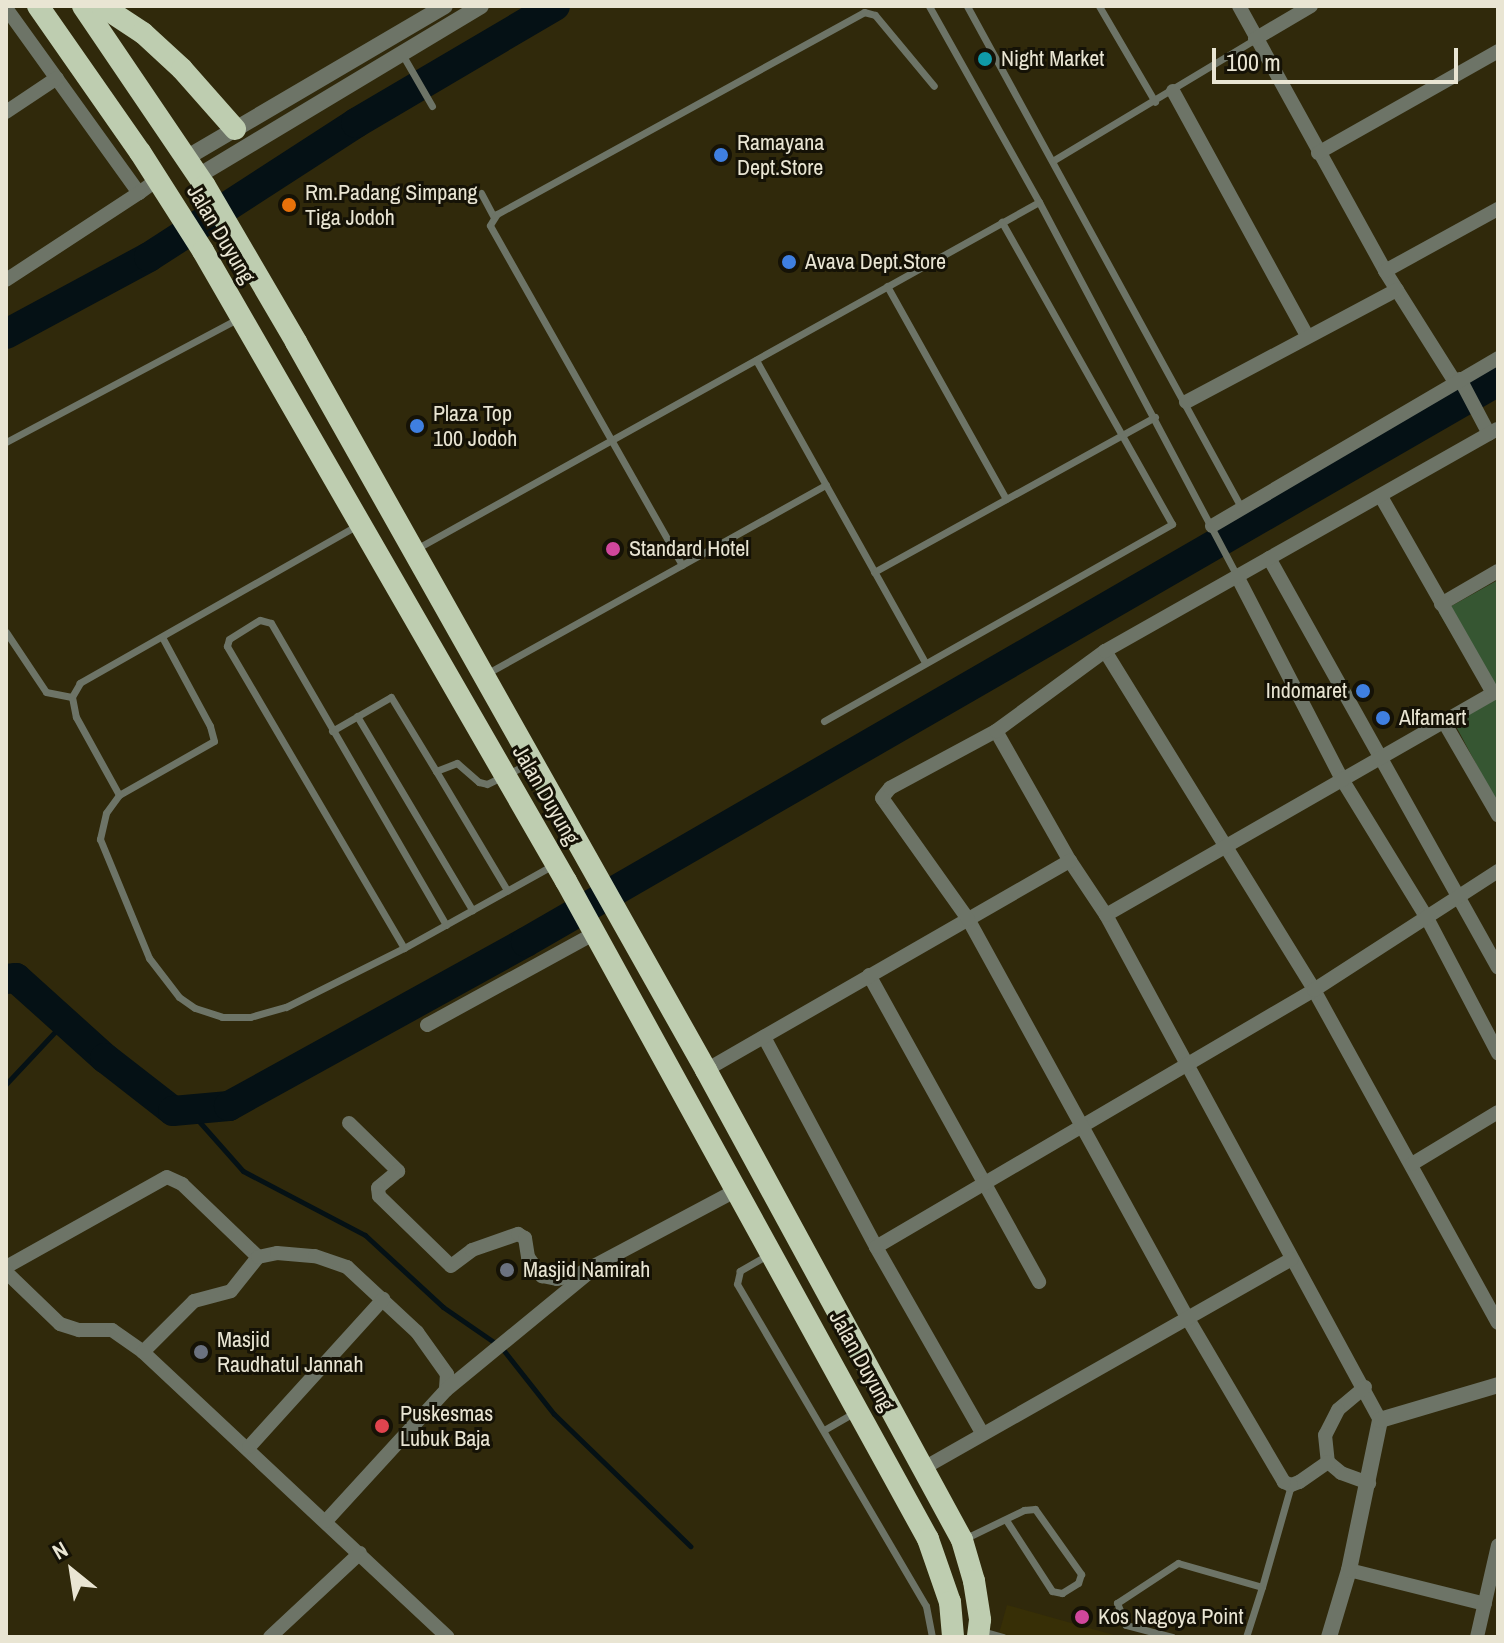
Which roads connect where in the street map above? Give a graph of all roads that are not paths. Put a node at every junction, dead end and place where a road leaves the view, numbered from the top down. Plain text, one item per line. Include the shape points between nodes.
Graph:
1 (38, 6) edge
2 (83, 6) edge
3 (102, 6) edge
4 (445, 6) edge
5 (481, 6) edge
6 (929, 6) edge
7 (967, 6) edge
8 (1099, 6) edge
9 (1239, 6) edge
10 (1311, 6) edge
11 (6, 9) edge
12 (1255, 39) junction
13 (1498, 51) edge
14 (402, 54) junction
15 (57, 78) junction
16 (934, 86) dead end
17 (1173, 91) junction
18 (1155, 102) junction
19 (432, 106) dead end
20 (6, 112) edge
21 (235, 138) junction
22 (1318, 153) junction
23 (1054, 160) junction
24 (196, 174) junction
25 (158, 179) junction
26 (139, 193) junction
27 (481, 193) dead end
28 (1039, 202) junction
29 (1498, 209) edge
30 (494, 217) junction
31 (1002, 222) junction
32 (1385, 271) junction
33 (6, 280) edge
34 (887, 286) junction
35 (1397, 290) junction
36 (240, 317) junction
37 (1307, 336) junction
38 (296, 342) junction
39 (265, 358) junction
40 (1498, 358) edge
41 (756, 360) junction
42 (1459, 381) junction
43 (1186, 402) junction
44 (1155, 417) junction
45 (1494, 431) edge
46 (1123, 435) junction
47 (612, 439) junction
48 (6, 442) edge
49 (826, 485) junction
50 (1381, 497) junction
51 (1006, 499) junction
52 (1242, 509) junction
53 (362, 522) junction
54 (1214, 530) junction
55 (415, 549) junction
56 (1269, 558) junction
57 (682, 565) junction
58 (1234, 570) junction
59 (1498, 571) edge
60 (874, 572) junction
61 (1441, 604) junction
62 (6, 632) edge
63 (162, 637) junction
64 (1105, 651) junction
65 (925, 662) junction
66 (486, 674) junction
67 (72, 697) junction
68 (357, 716) junction
69 (824, 721) dead end
70 (1444, 722) junction
71 (332, 731) junction
72 (996, 731) junction
73 (1380, 760) junction
74 (533, 761) junction
75 (436, 771) junction
76 (505, 776) junction
77 (1343, 781) junction
78 (119, 795) junction
79 (1498, 815) edge
80 (1224, 846) junction
81 (1070, 861) junction
82 (1498, 871) edge
83 (561, 873) junction
84 (507, 890) junction
85 (1460, 895) junction
86 (472, 910) junction
87 (1106, 915) junction
88 (1427, 918) junction
89 (968, 919) junction
90 (446, 925) junction
91 (593, 930) junction
92 (404, 948) junction
93 (1498, 967) edge
94 (869, 975) junction
95 (1314, 990) junction
96 (427, 1025) dead end
97 (764, 1037) junction
98 (1498, 1053) edge
99 (1186, 1065) junction
100 (706, 1070) junction
101 (1498, 1112) edge
102 (349, 1123) dead end
103 (1084, 1127) junction
104 (1412, 1164) junction
105 (985, 1183) junction
106 (737, 1190) junction
107 (876, 1247) junction
108 (773, 1252) junction
109 (258, 1257) junction
110 (1292, 1259) junction
111 (6, 1269) edge
112 (593, 1269) junction
113 (1039, 1282) dead end
114 (383, 1299) junction
115 (838, 1311) junction
116 (1188, 1319) junction
117 (1498, 1323) edge
118 (812, 1324) junction
119 (143, 1352) junction
120 (1498, 1385) edge
121 (1365, 1387) junction
122 (446, 1390) junction
123 (859, 1409) junction
124 (1380, 1420) junction
125 (824, 1430) junction
126 (982, 1433) junction
127 (249, 1447) junction
128 (1328, 1462) junction
129 (922, 1469) junction
130 (1369, 1483) junction
131 (1291, 1485) junction
132 (1006, 1520) junction
133 (326, 1521) junction
134 (962, 1540) junction
135 (1498, 1545) edge
136 (360, 1553) junction
137 (1349, 1570) junction
138 (1262, 1587) junction
139 (1485, 1604) junction
140 (979, 1634) edge
141 (270, 1637) edge
142 (448, 1637) edge
143 (932, 1637) edge
144 (953, 1637) edge
145 (1003, 1637) edge
146 (1172, 1637) edge
147 (1246, 1637) edge
148 (1329, 1637) edge
149 (1477, 1637) edge

1 - 25 highway, Jalan Duyung
2 - 24 highway, Jalan Duyung
3 - 21 highway via 143,33 182,69
4 - 21 street
5 - 14 street
6 - 28 lane
7 - 23 lane
8 - 18 lane
9 - 12 street
10 - 12 street
11 - 15 street
12 - 17 lane
12 - 22 street
13 - 22 street
14 - 19 lane
14 - 21 street
15 - 20 street
15 - 26 street
16 - 30 lane via 875,15 864,12
17 - 18 lane
17 - 37 street
18 - 23 lane
21 - 24 street
22 - 32 street
23 - 43 lane
24 - 38 highway, Jalan Duyung
25 - 26 street
25 - 36 highway, Jalan Duyung
26 - 33 street
27 - 30 lane
28 - 31 lane
28 - 44 lane
29 - 32 street
30 - 47 lane via 491,232
31 - 34 lane
31 - 46 lane
32 - 35 street
34 - 41 lane
34 - 51 lane
35 - 37 street
35 - 42 street
36 - 39 highway, Jalan Duyung
36 - 48 lane
37 - 43 street
38 - 39 highway
38 - 55 highway, Jalan Duyung
39 - 53 highway, Jalan Duyung
40 - 42 street
41 - 47 lane
41 - 49 lane
42 - 45 street
42 - 52 street
43 - 52 lane
44 - 46 lane
44 - 54 lane
45 - 50 street
46 - 51 lane
46 - 65 lane via 1170,517 1170,528
47 - 55 lane
47 - 57 lane
49 - 57 lane
49 - 60 lane
50 - 56 street
50 - 61 street
51 - 60 lane
52 - 54 street
53 - 63 lane
53 - 76 highway, Jalan Duyung
54 - 58 lane
55 - 66 highway, Jalan Duyung
56 - 58 street
56 - 73 street
57 - 66 lane
58 - 64 street
58 - 77 street
59 - 61 street
60 - 65 lane
61 - 70 street via 1493,693
62 - 67 lane via 46,692
63 - 67 lane via 80,683
63 - 78 lane via 214,741
64 - 72 street
64 - 80 street
65 - 69 lane
66 - 74 highway, Jalan Duyung
67 - 78 lane via 76,717
68 - 71 lane
68 - 75 lane via 392,698
68 - 86 lane
70 - 73 street
70 - 79 street
71 - 90 lane
71 - 92 lane via 271,623 260,620 229,639 227,646
72 - 81 street
72 - 89 street via 890,788 882,798
73 - 77 street
73 - 85 street
74 - 76 lane
74 - 100 highway, Jalan Duyung
75 - 76 lane via 457,763 483,784
75 - 84 lane
76 - 83 highway, Jalan Duyung
77 - 80 street
77 - 88 street
78 - 92 lane via 100,828 112,873 149,958 179,997 195,1008 222,1017 250,1017 286,1007
80 - 87 street
80 - 95 street
81 - 87 street
81 - 89 street
82 - 85 street
83 - 84 lane
83 - 91 highway, Jalan Duyung
84 - 86 lane
85 - 88 street
85 - 93 street
86 - 90 lane
87 - 99 street
88 - 95 street
88 - 98 street
89 - 94 street
89 - 103 street
90 - 92 lane
91 - 96 street
91 - 106 highway, Jalan Duyung
94 - 97 street
94 - 105 street
95 - 99 street
95 - 104 street
97 - 100 street
97 - 107 street
99 - 103 street
99 - 110 street
100 - 115 highway, Jalan Duyung
101 - 104 street
102 - 112 street via 398,1171 378,1188 379,1196 448,1264 518,1234 546,1278
103 - 105 street
103 - 116 street
104 - 117 street
105 - 107 street
105 - 113 street
106 - 108 highway, Jalan Duyung
106 - 112 street
107 - 126 street
108 - 118 highway, Jalan Duyung
108 - 125 lane via 735,1278
109 - 111 street via 182,1184 167,1177
109 - 114 street via 315,1256 347,1267
109 - 119 street via 231,1291 194,1301
110 - 116 street
110 - 121 street
111 - 119 street via 60,1324 112,1330
112 - 122 street
114 - 122 street via 443,1367 450,1379
114 - 127 street
115 - 118 highway
115 - 129 highway, Jalan Duyung
116 - 126 street
116 - 131 street via 1281,1478
118 - 123 highway, Jalan Duyung
119 - 127 street
120 - 124 street
121 - 124 street
121 - 128 street via 1338,1410 1325,1435
122 - 133 street
123 - 125 lane
123 - 144 highway, Jalan Duyung via 928,1539 950,1602
124 - 130 street
125 - 143 lane via 926,1606
126 - 129 street
127 - 133 street
128 - 130 street
128 - 131 street
129 - 134 highway, Jalan Duyung
130 - 137 street
131 - 138 lane
132 - 132 lane via 1035,1509 1081,1574 1078,1583 1062,1593 1052,1591
132 - 134 lane
133 - 136 street
134 - 140 highway, Jalan Duyung via 974,1581
135 - 139 street
136 - 141 street
136 - 142 street
137 - 139 street
137 - 148 street
138 - 146 lane via 1178,1563 1117,1603 1126,1625
138 - 147 lane
139 - 149 street
140 - 145 lane

